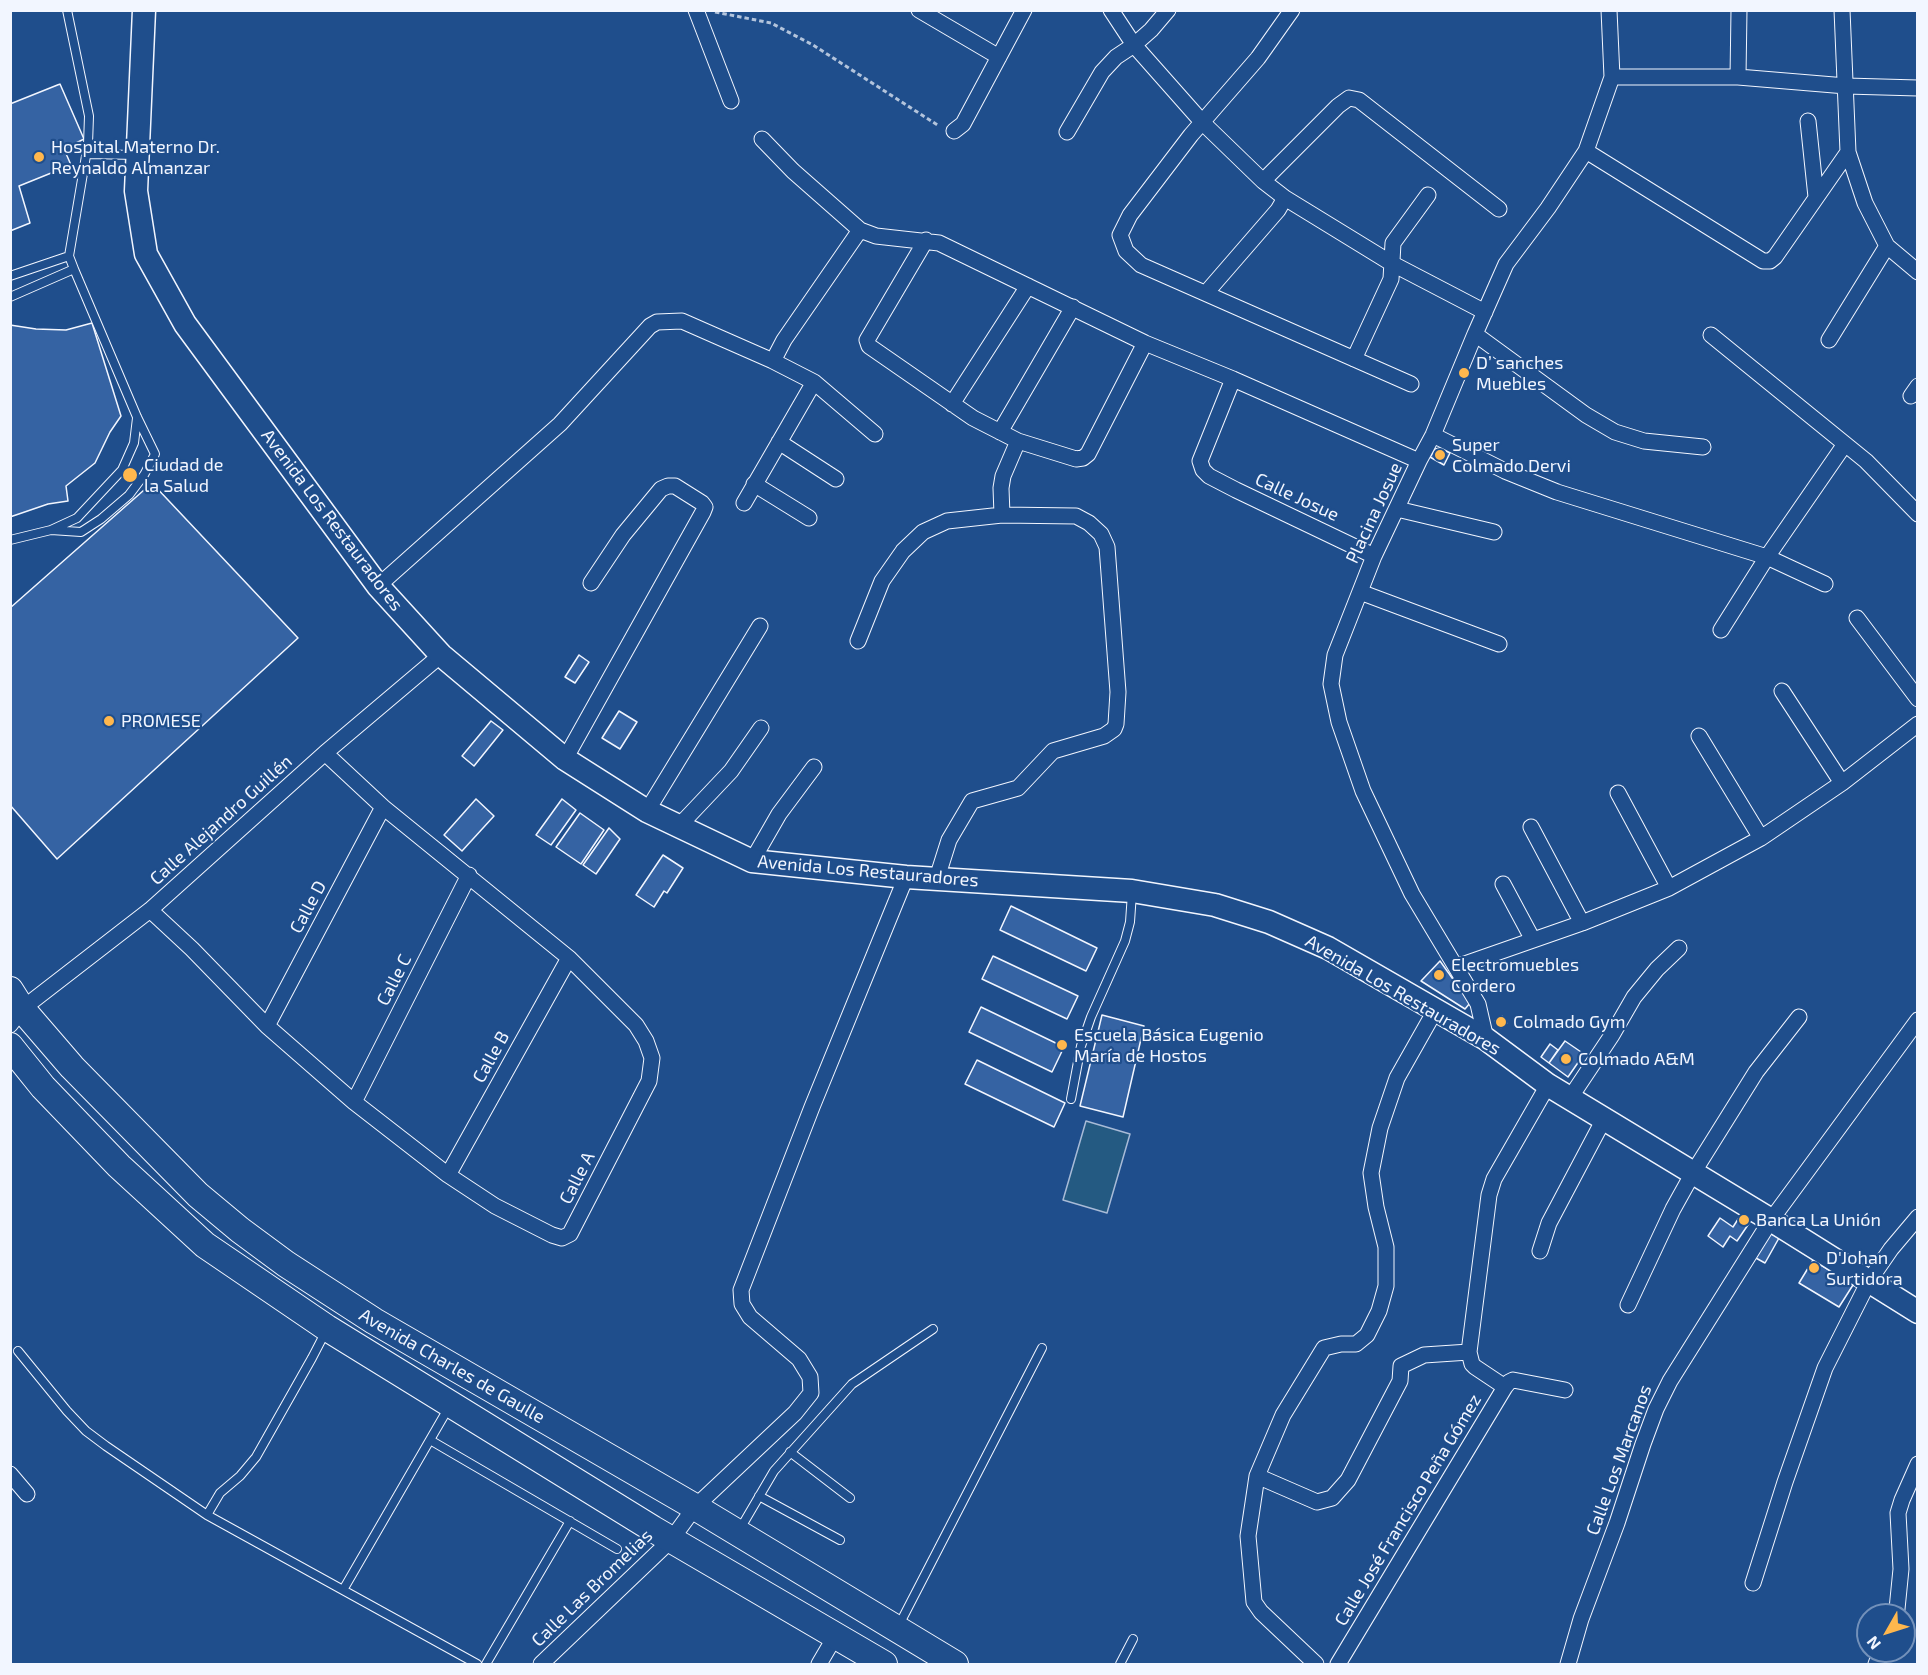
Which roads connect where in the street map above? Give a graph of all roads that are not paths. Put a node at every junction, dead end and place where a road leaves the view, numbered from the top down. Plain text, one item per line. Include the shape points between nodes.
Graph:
1 (67, 10) edge
2 (144, 10) edge
3 (696, 10) edge
4 (919, 10) edge
5 (1024, 10) edge
6 (1111, 10) edge
7 (1168, 10) edge
8 (1292, 10) edge
9 (1609, 10) edge
10 (1739, 10) edge
11 (1842, 10) edge
12 (1134, 45) junction
13 (999, 57) junction
14 (1738, 76) junction
15 (1612, 77) junction
16 (1846, 86) junction
17 (1917, 88) edge
18 (730, 101) dead end
19 (1808, 121) dead end
20 (1203, 123) junction
21 (954, 131) road end
22 (1067, 132) dead end
23 (762, 139) dead end
24 (1586, 150) junction
25 (1848, 152) junction
26 (87, 153) junction
27 (138, 155) junction
28 (1263, 181) junction
29 (1428, 195) dead end
30 (1816, 197) junction
31 (1286, 198) junction
32 (1499, 209) dead end
33 (860, 230) junction
34 (926, 240) junction
35 (1887, 246) junction
36 (69, 256) junction
37 (1391, 263) junction
38 (74, 268) junction
39 (1917, 272) edge
40 (10, 276) edge
41 (1028, 286) junction
42 (1206, 293) junction
43 (10, 297) edge
44 (1073, 307) junction
45 (1485, 312) junction
46 (1475, 334) junction
47 (1711, 334) dead end
48 (1829, 340) dead end
49 (1146, 343) junction
50 (1354, 359) junction
51 (772, 361) junction
52 (1233, 379) junction
53 (813, 382) junction
54 (1411, 384) dead end
55 (952, 404) junction
56 (137, 417) junction
57 (1000, 432) junction
58 (875, 434) dead end
59 (1433, 435) junction
60 (1018, 441) junction
61 (779, 442) junction
62 (1845, 444) junction
63 (1703, 447) dead end
64 (1419, 461) junction
65 (836, 479) dead end
66 (754, 484) junction
67 (744, 503) dead end
68 (1397, 509) junction
69 (1917, 514) edge
70 (1002, 515) junction
71 (809, 518) dead end
72 (51, 530) junction
73 (1494, 532) dead end
74 (10, 540) edge
75 (1374, 555) junction
76 (1767, 557) junction
77 (591, 583) dead end
78 (1825, 584) dead end
79 (378, 586) junction
80 (1360, 592) junction
81 (1857, 618) dead end
82 (760, 626) dead end
83 (1721, 630) dead end
84 (858, 641) dead end
85 (1499, 644) dead end
86 (441, 655) junction
87 (1782, 691) dead end
88 (1917, 699) edge
89 (1917, 724) edge
90 (761, 728) dead end
91 (1699, 736) dead end
92 (325, 753) junction
93 (565, 759) junction
94 (814, 767) dead end
95 (1842, 783) junction
96 (1618, 793) dead end
97 (383, 807) junction
98 (647, 811) junction
99 (679, 826) junction
100 (1531, 827) dead end
101 (1761, 838) junction
102 (752, 861) junction
103 (469, 875) junction
104 (906, 878) junction
105 (938, 878) junction
106 (1503, 884) dead end
107 (1670, 888) junction
108 (1132, 891) junction
109 (150, 910) junction
110 (1582, 923) junction
111 (1533, 940) junction
112 (1679, 948) dead end
113 (569, 958) junction
114 (1456, 967) junction
115 (14, 1008) edge
116 (1436, 1009) junction
117 (1799, 1017) dead end
118 (1917, 1020) edge
119 (267, 1026) junction
120 (1486, 1039) junction
121 (10, 1046) edge
122 (1548, 1085) junction
123 (1570, 1098) junction
124 (1071, 1099) dead end
125 (354, 1102) junction
126 (1604, 1119) junction
127 (1694, 1173) junction
128 (448, 1175) junction
129 (1917, 1217) edge
130 (1771, 1220) junction
131 (1540, 1251) dead end
132 (1869, 1281) junction
133 (1628, 1305) dead end
134 (1917, 1312) edge
135 (327, 1328) junction
136 (933, 1329) dead end
137 (1042, 1348) dead end
138 (18, 1351) dead end
139 (1469, 1352) junction
140 (1505, 1388) junction
141 (1565, 1390) dead end
142 (451, 1405) junction
143 (430, 1440) junction
144 (790, 1452) junction
145 (1917, 1464) edge
146 (10, 1474) edge
147 (1257, 1476) junction
148 (27, 1494) dead end
149 (759, 1496) junction
150 (850, 1498) dead end
151 (695, 1507) junction
152 (207, 1515) junction
153 (570, 1521) junction
154 (738, 1533) junction
155 (671, 1540) junction
156 (840, 1540) dead end
157 (617, 1549) dead end
158 (1753, 1583) dead end
159 (343, 1590) junction
160 (1897, 1603) edge
161 (897, 1629) junction
162 (836, 1635) junction
163 (1133, 1639) dead end
164 (477, 1665) edge
165 (486, 1665) edge
166 (541, 1665) edge
167 (819, 1665) edge
168 (884, 1665) edge
169 (955, 1665) edge
170 (1120, 1665) edge
171 (1316, 1665) edge
172 (1338, 1665) edge
173 (1568, 1665) edge

1 - 26 lane via 89,116
2 - 27 street, Avenida Los Restauradores
3 - 18 street
4 - 13 street
5 - 13 street
6 - 12 street
7 - 12 street
8 - 20 street
9 - 15 street, Placina Josue
10 - 14 street
11 - 16 street
12 - 20 street
12 - 22 street via 1102,72
13 - 21 street via 963,124
14 - 15 street
14 - 16 street
15 - 24 street, Placina Josue
16 - 17 street
16 - 25 street
19 - 30 street
20 - 28 street
20 - 42 street via 1130,215 1120,235 1126,251 1141,265
23 - 33 street
24 - 30 street via 1763,261 1775,257
24 - 45 street, Placina Josue via 1506,264
25 - 30 street
25 - 35 street via 1865,203
26 - 27 lane
26 - 36 lane
27 - 79 street, Avenida Los Restauradores via 136,191 146,254 185,324
28 - 31 street
28 - 32 street via 1349,98 1359,100
29 - 37 street via 1393,243
31 - 37 street
31 - 42 street
33 - 34 street via 884,237
33 - 51 street
34 - 41 street
34 - 55 street via 867,340 869,346
35 - 39 street
35 - 48 street
36 - 38 lane
36 - 40 lane
37 - 45 street
37 - 50 street via 1391,279
38 - 43 lane
38 - 56 lane
41 - 44 street
41 - 55 street
42 - 50 street
44 - 49 street
44 - 57 street
45 - 46 street, Placina Josue
46 - 59 street, Placina Josue
46 - 63 street via 1586,415 1616,432 1644,441
47 - 62 street
49 - 52 street
49 - 60 street via 1083,458
50 - 54 street
51 - 53 street
51 - 79 street via 682,321 654,323 560,424
52 - 64 street
52 - 75 street, Calle Josue via 1200,461 1203,470 1236,490
53 - 58 street
53 - 61 street
55 - 57 street
56 - 72 lane via 134,443 122,470 76,518
56 - 72 lane via 155,454 129,495 81,532
57 - 60 street
59 - 64 street, Placina Josue
59 - 76 street via 1557,492
60 - 70 street via 1003,476
61 - 65 street
61 - 66 street
62 - 69 street
62 - 76 street
64 - 68 street, Placina Josue
66 - 67 street
66 - 71 street
68 - 73 street
68 - 75 street, Placina Josue
70 - 84 street via 947,521 923,532 903,551 882,581
70 - 105 street via 1076,516 1101,534 1107,547 1118,692 1116,724 1104,735 1053,751 1018,788 972,801 950,840
72 - 74 lane
75 - 80 street, Placina Josue
76 - 78 street
76 - 83 street
77 - 93 street via 623,535 661,489 675,486 705,507
79 - 86 street, Avenida Los Restauradores
80 - 85 street
80 - 114 street, Placina Josue via 1335,655 1331,684 1339,722 1363,791 1397,863
81 - 88 street
82 - 98 street
86 - 92 street, Calle Alejandro Guillén
86 - 93 street, Avenida Los Restauradores
87 - 95 street
89 - 95 street
90 - 99 street via 732,771
91 - 101 street
92 - 97 street, Calle A
92 - 109 street, Calle Alejandro Guillén
93 - 98 street, Avenida Los Restauradores
94 - 102 street via 779,814
95 - 101 street
96 - 107 street
97 - 103 street, Calle A
97 - 119 street, Calle D
98 - 99 street, Avenida Los Restauradores
99 - 102 street, Avenida Los Restauradores
100 - 110 street
101 - 107 street
102 - 104 street, Avenida Los Restauradores
103 - 113 street, Calle A
103 - 125 street, Calle C
104 - 105 street, Avenida Los Restauradores
104 - 151 street, Calle Las Bromelias via 741,1290 742,1304 750,1317 799,1359 810,1377 811,1393 795,1413
105 - 108 street, Avenida Los Restauradores
106 - 111 street
107 - 110 street
108 - 116 street, Avenida Los Restauradores via 1215,905 1269,922 1328,948
108 - 124 lane via 1125,941 1081,1046
109 - 115 street, Calle Alejandro Guillén
109 - 119 street, Calle A
110 - 111 street
111 - 114 street
112 - 123 street via 1634,997
113 - 128 street, Calle B
113 - 128 street, Calle A via 636,1025 652,1058 649,1081 570,1234 562,1238 552,1235 495,1206
114 - 120 street, Placina Josue via 1478,1004
115 - 151 main road, Avenida Charles de Gaulle via 198,1195 277,1257 374,1321
116 - 120 street, Avenida Los Restauradores
116 - 147 street via 1397,1078 1380,1128 1371,1173 1386,1247 1386,1286 1379,1311 1367,1335 1356,1344 1324,1348 1283,1415
117 - 127 street via 1756,1072
118 - 130 street, Calle Los Marcanos
119 - 125 street, Calle A
120 - 122 street, Avenida Los Restauradores
121 - 135 main road, Avenida Charles de Gaulle via 43,1087 119,1166 205,1245
122 - 123 street, Avenida Los Restauradores
122 - 139 street via 1491,1187
123 - 126 street, Avenida Los Restauradores
125 - 128 street, Calle A
126 - 127 street, Avenida Los Restauradores
126 - 131 street via 1549,1223
127 - 130 street, Avenida Los Restauradores
127 - 133 street
129 - 132 street
130 - 132 street, Avenida Los Restauradores
130 - 173 street, Calle Los Marcanos via 1656,1409
132 - 134 street, Avenida Los Restauradores
132 - 158 street via 1825,1368
135 - 142 main road, Avenida Charles de Gaulle
135 - 152 lane via 256,1457 220,1493
136 - 144 lane via 852,1384
137 - 161 lane
138 - 152 lane via 86,1431
139 - 140 street, Calle José Francisco Peña Gómez via 1475,1367
139 - 147 street via 1424,1355 1401,1366 1400,1381 1347,1480 1332,1498 1317,1502
140 - 141 street via 1514,1380
140 - 172 street, Calle José Francisco Peña Gómez
142 - 143 lane
142 - 155 main road, Avenida Charles de Gaulle
143 - 153 lane
143 - 159 lane
144 - 149 lane
144 - 150 lane
145 - 160 street via 1898,1513 1902,1569
146 - 148 street
147 - 171 street via 1248,1536 1254,1602
149 - 154 lane
149 - 156 lane
151 - 154 main road, Avenida Charles de Gaulle
151 - 155 street, Calle Las Bromelias
152 - 159 lane
153 - 157 lane
153 - 165 lane
154 - 161 main road, Avenida Charles de Gaulle
155 - 162 main road, Avenida Charles de Gaulle
155 - 166 street, Calle Las Bromelias
159 - 164 lane
161 - 169 main road, Avenida Charles de Gaulle
162 - 167 street
162 - 168 main road, Avenida Charles de Gaulle
163 - 170 lane

